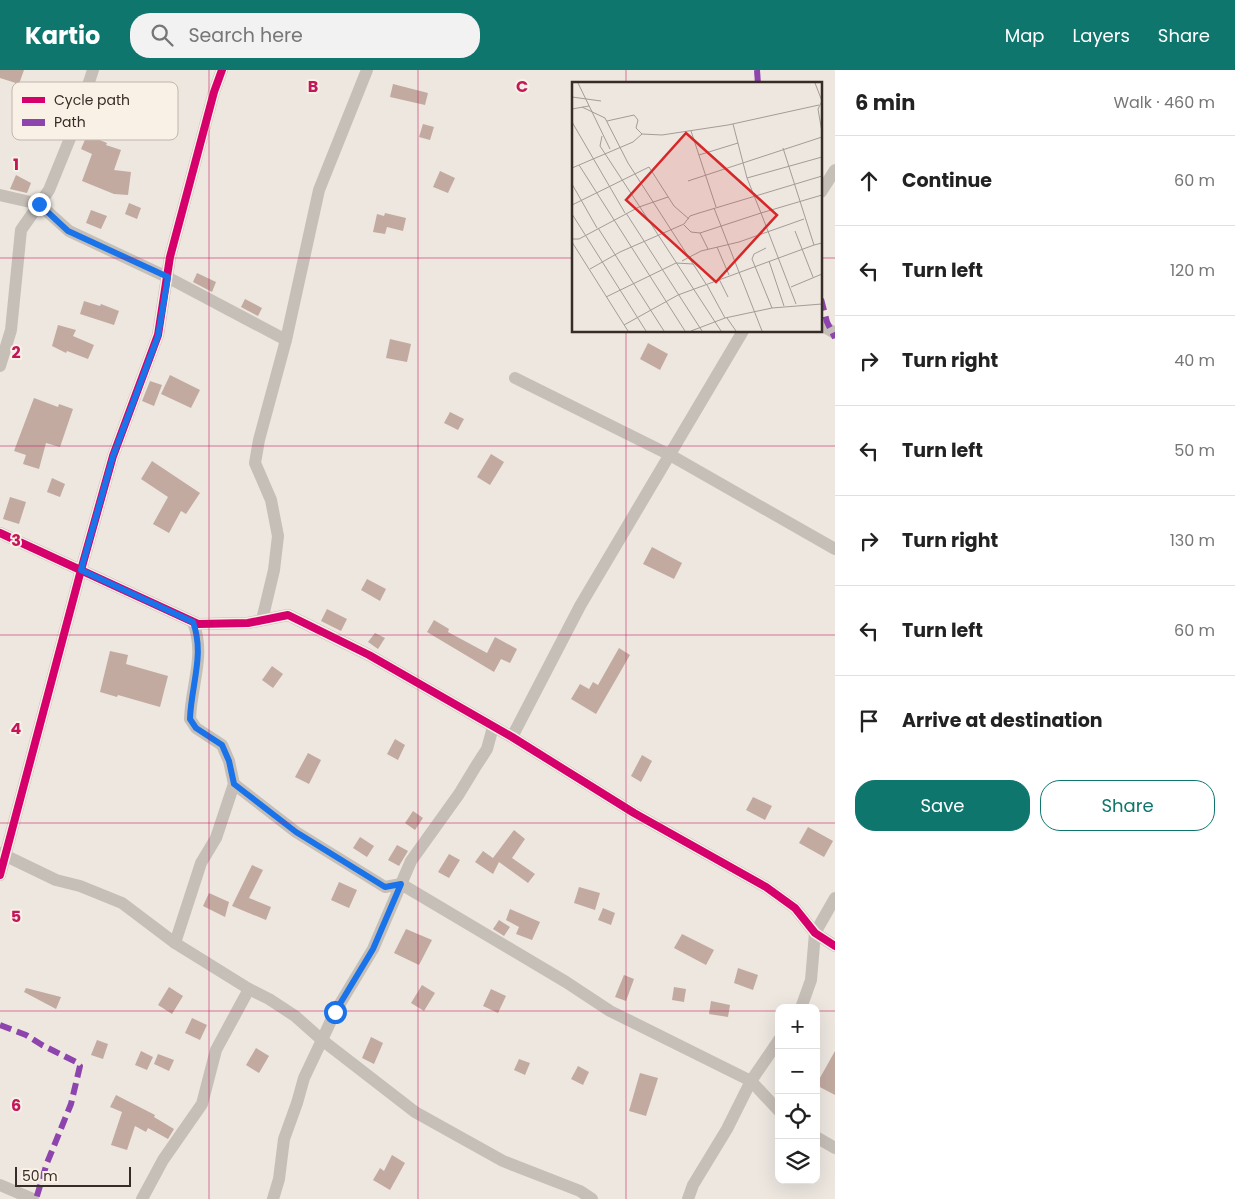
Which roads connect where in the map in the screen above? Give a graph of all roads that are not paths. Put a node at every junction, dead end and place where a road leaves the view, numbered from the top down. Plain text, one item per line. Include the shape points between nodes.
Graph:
1 (93, 70) edge
2 (222, 70) edge
3 (367, 70) edge
4 (89, 82) edge
5 (70, 140) edge
6 (835, 170) edge
7 (822, 190) edge
8 (0, 195) edge
9 (39, 204) junction
10 (168, 277) junction
11 (822, 326) edge
12 (742, 332) edge
13 (835, 333) edge
14 (286, 340) junction
15 (0, 366) edge
16 (515, 378) dead end
17 (670, 455) junction
18 (0, 533) edge
19 (835, 549) edge
20 (81, 570) junction
21 (262, 620) junction
22 (193, 622) junction
23 (493, 727) junction
24 (512, 737) junction
25 (234, 784) junction
26 (3, 854) edge
27 (0, 875) edge
28 (401, 884) junction
29 (835, 898) edge
30 (815, 932) junction
31 (175, 943) junction
32 (835, 946) edge
33 (249, 989) junction
34 (802, 1004) edge
35 (322, 1040) junction
36 (775, 1046) edge
37 (751, 1081) junction
38 (775, 1106) edge
39 (819, 1139) edge
40 (835, 1148) edge
41 (0, 1185) edge
42 (34, 1199) edge
43 (142, 1199) edge
44 (273, 1199) edge
45 (592, 1199) edge
46 (688, 1199) edge

1 - 4 street
2 - 10 street via 181,214
3 - 14 street via 319,190
5 - 9 street via 49,190
6 - 7 street
8 - 9 street
9 - 10 street via 68,231
9 - 15 street via 21,230 11,330
10 - 14 street
10 - 20 street via 158,336 113,456
11 - 13 street
12 - 17 street
14 - 21 street via 255,463 271,500 278,536
16 - 17 street
17 - 19 street
17 - 24 street via 580,606
18 - 20 street
20 - 22 street
20 - 26 street
21 - 22 street via 229,624
21 - 23 street via 288,615 369,655
22 - 25 street via 199,650 190,719 196,728 222,745
23 - 24 street
23 - 28 street via 487,749 411,861
24 - 30 street via 634,812 766,887 795,908
25 - 28 street via 296,832 385,887
25 - 31 street via 216,838 201,863
26 - 27 street
26 - 31 street via 56,880 122,903
28 - 35 street via 373,949
28 - 37 street via 610,1011
29 - 30 street
30 - 32 street
30 - 34 street via 811,980
31 - 33 street
33 - 35 street via 295,1016
33 - 43 street via 216,1050 202,1104 163,1160
35 - 44 street via 304,1078 284,1139
35 - 45 street via 415,1112 503,1161 580,1191
36 - 37 street
37 - 38 street
37 - 46 street via 727,1129 692,1185
39 - 40 street
41 - 42 street

